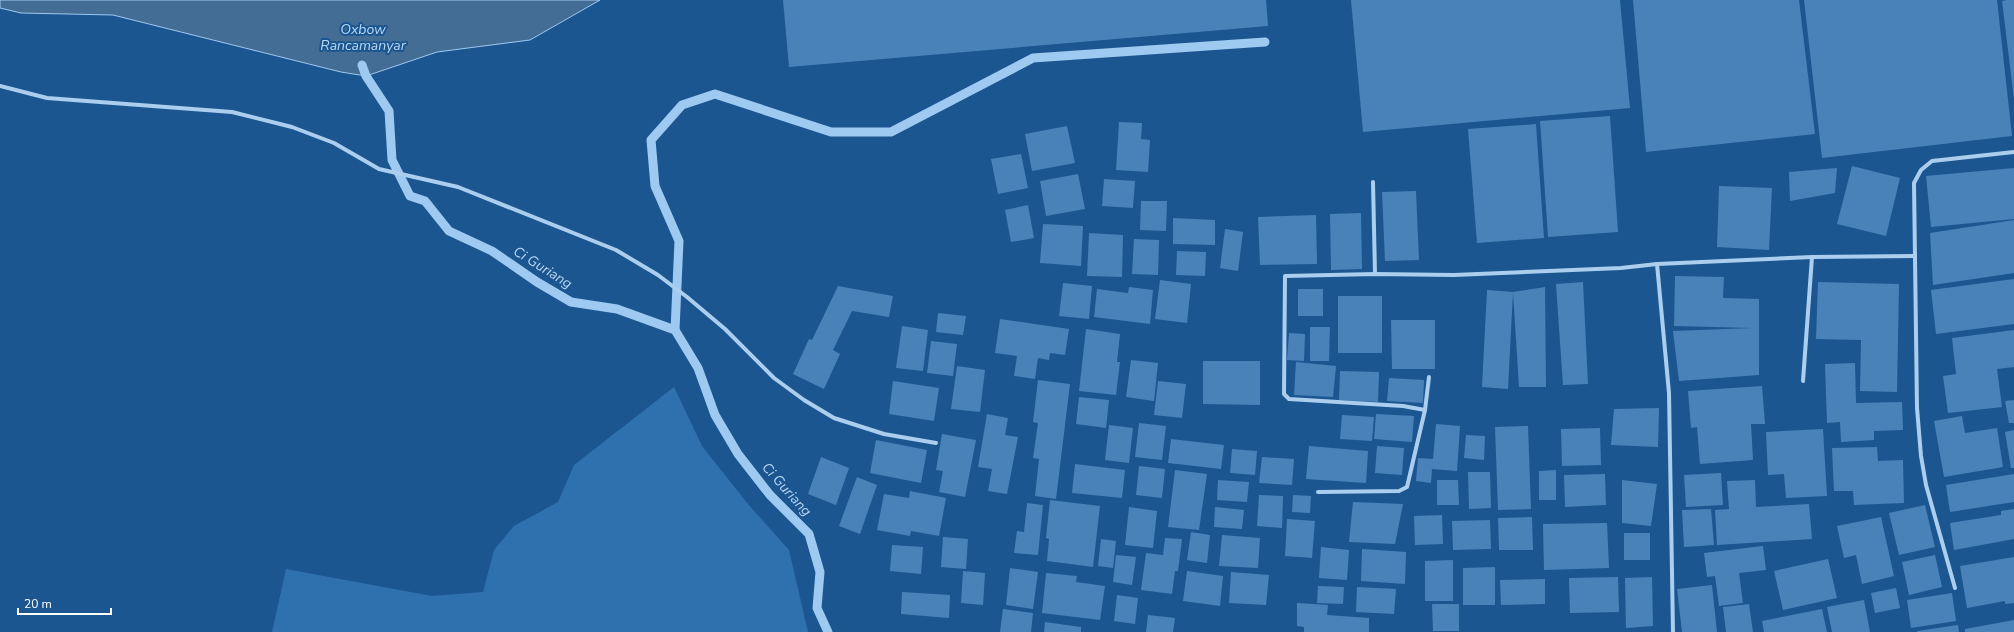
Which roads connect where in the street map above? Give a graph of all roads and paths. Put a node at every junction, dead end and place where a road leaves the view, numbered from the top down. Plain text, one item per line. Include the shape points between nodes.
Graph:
1 (0, 86) edge
2 (2014, 152) edge
3 (1373, 182) dead end
4 (1915, 256) junction
5 (1812, 257) junction
6 (1658, 264) junction
7 (1375, 274) junction
8 (1429, 377) dead end
9 (1803, 381) dead end
10 (1425, 410) junction
11 (936, 443) dead end
12 (1318, 492) dead end
13 (1955, 588) dead end
14 (1673, 632) edge

1 - 11 street via 47,98 232,112 292,127 334,143 379,169 458,187 616,250 687,297 725,329 774,378 834,418 877,433
2 - 4 street via 1932,161 1921,170 1914,184
3 - 7 street
4 - 5 street
4 - 13 street via 1916,408 1921,456 1926,485
5 - 6 street
5 - 9 street
6 - 7 street via 1621,268 1454,275
6 - 14 street via 1670,393
7 - 10 street via 1285,276 1284,394 1289,399 1403,406
8 - 10 street
10 - 12 street via 1407,487 1399,491

